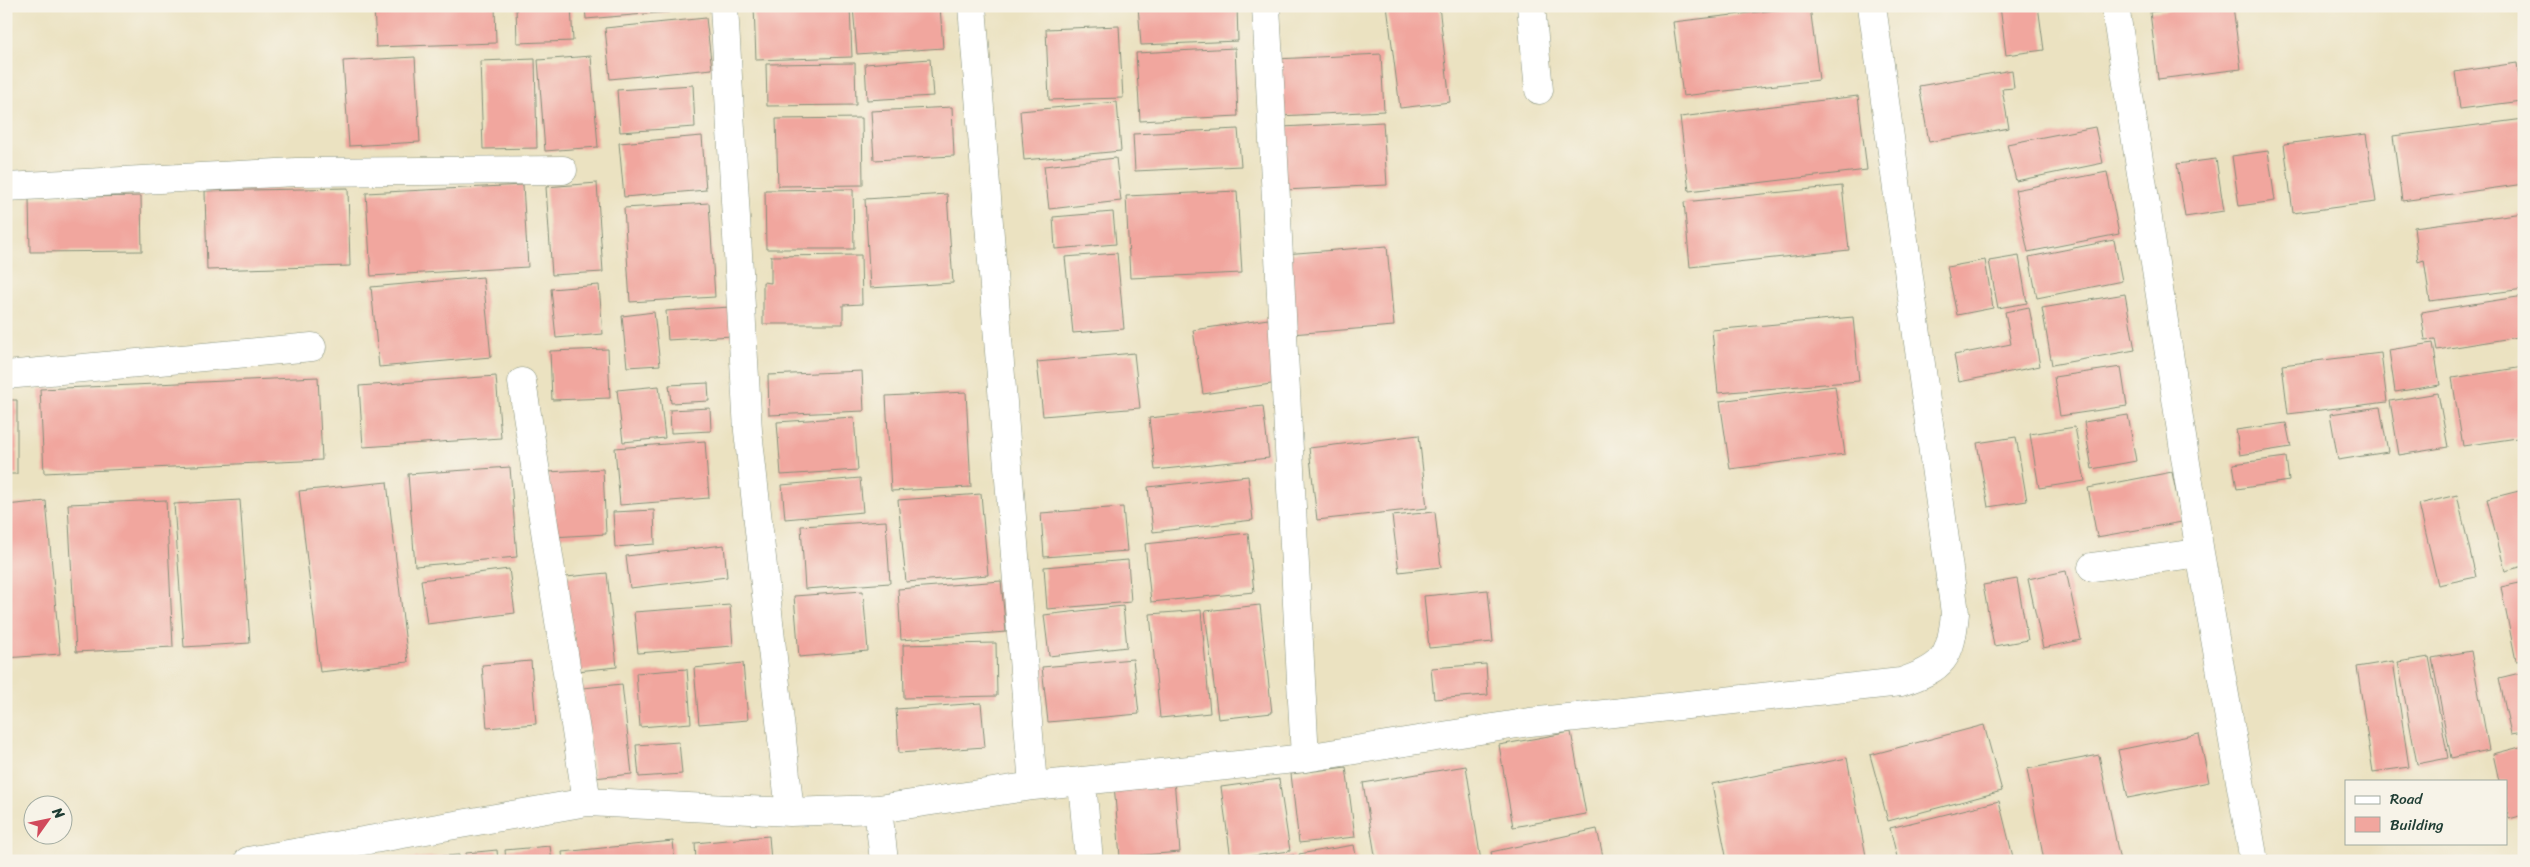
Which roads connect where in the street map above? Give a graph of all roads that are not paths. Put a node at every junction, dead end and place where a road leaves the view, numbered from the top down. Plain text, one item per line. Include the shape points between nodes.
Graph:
1 (724, 6) edge
2 (972, 6) edge
3 (1266, 6) edge
4 (1531, 6) edge
5 (1872, 6) edge
6 (2115, 6) edge
7 (1539, 90) dead end
8 (563, 170) dead end
9 (6, 188) edge
10 (312, 347) dead end
11 (6, 376) edge
12 (522, 382) dead end
13 (2200, 553) junction
14 (2092, 567) dead end
15 (1305, 758) junction
16 (1082, 782) junction
17 (1033, 786) junction
18 (587, 802) junction
19 (878, 809) junction
20 (790, 812) junction
21 (248, 861) edge
22 (884, 861) edge
23 (1089, 861) edge
24 (2254, 861) edge

1 - 20 street via 748,431
2 - 17 street
3 - 15 street
4 - 7 street
5 - 15 street via 1956,613 1953,642 1940,664 1901,682 1530,722
6 - 13 street
8 - 9 street via 296,172
10 - 11 street
12 - 18 street
13 - 14 street
13 - 24 street
15 - 16 street
16 - 17 street
16 - 23 street
17 - 19 street
18 - 20 street
18 - 21 street
19 - 20 street
19 - 22 street

